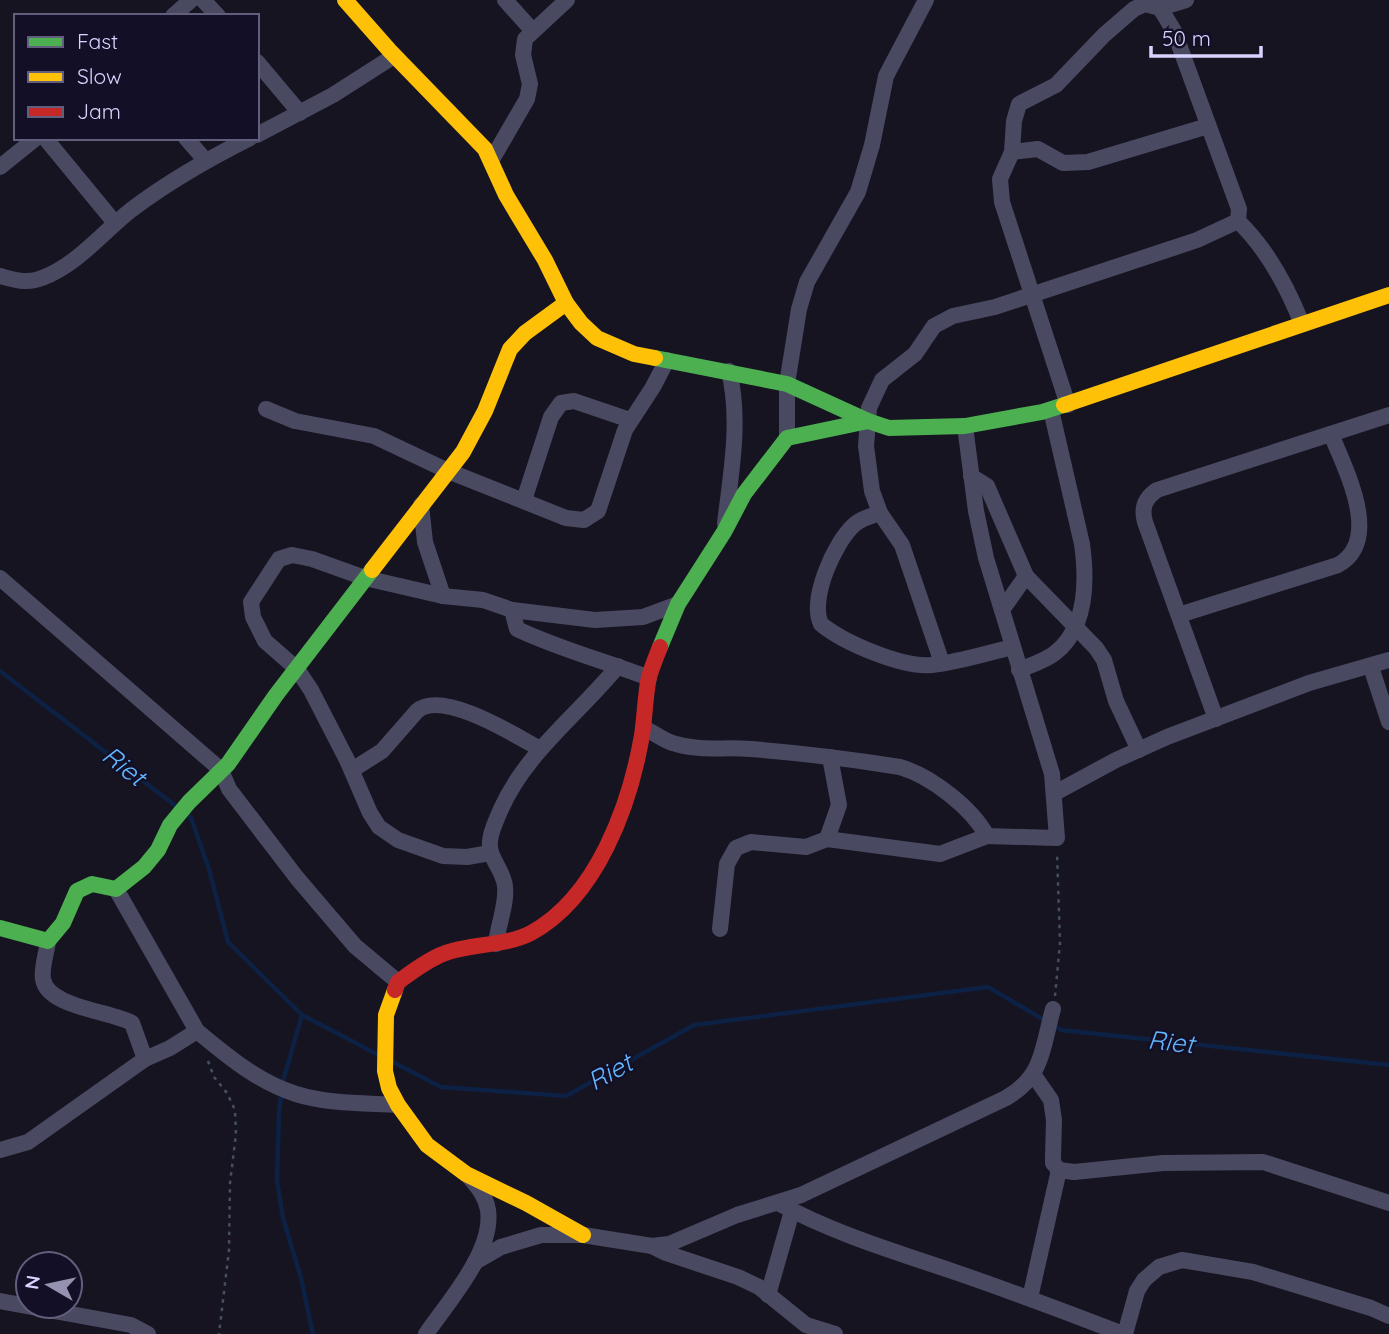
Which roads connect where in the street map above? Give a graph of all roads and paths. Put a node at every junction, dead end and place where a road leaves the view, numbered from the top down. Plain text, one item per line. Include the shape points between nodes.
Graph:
1 (191, 0) edge
2 (203, 0) edge
3 (345, 0) edge
4 (505, 0) edge
5 (567, 0) edge
6 (926, 0) edge
7 (1186, 0) edge
8 (1160, 8) junction
9 (175, 14) edge
10 (216, 14) edge
11 (533, 30) junction
12 (394, 56) junction
13 (259, 64) edge
14 (300, 113) junction
15 (1208, 126) junction
16 (259, 134) edge
17 (34, 140) edge
18 (47, 140) edge
19 (188, 140) edge
20 (246, 140) edge
21 (1012, 152) junction
22 (206, 161) junction
23 (491, 162) junction
24 (0, 167) edge
25 (1238, 221) junction
26 (115, 223) junction
27 (0, 276) edge
28 (1033, 294) junction
29 (1389, 295) edge
30 (566, 303) junction
31 (1302, 324) junction
32 (667, 360) junction
33 (729, 371) junction
34 (786, 384) junction
35 (1068, 405) junction
36 (266, 409) dead end
37 (1051, 410) junction
38 (1389, 415) edge
39 (630, 420) junction
40 (867, 421) junction
41 (965, 426) junction
42 (1331, 434) junction
43 (787, 438) junction
44 (448, 471) junction
45 (971, 476) junction
46 (524, 500) junction
47 (421, 505) junction
48 (880, 513) junction
49 (724, 532) junction
50 (1026, 576) junction
51 (0, 578) edge
52 (365, 578) junction
53 (443, 596) junction
54 (678, 604) junction
55 (512, 610) junction
56 (1002, 610) junction
57 (1179, 615) junction
58 (1075, 627) junction
59 (1013, 647) junction
60 (1389, 660) edge
61 (942, 663) junction
62 (618, 666) junction
63 (1371, 667) junction
64 (296, 669) junction
65 (1019, 670) junction
66 (649, 678) junction
67 (1216, 719) junction
68 (1389, 722) edge
69 (643, 728) junction
70 (540, 749) junction
71 (1139, 750) junction
72 (830, 757) junction
73 (221, 770) junction
74 (352, 770) junction
75 (1055, 793) junction
76 (987, 836) junction
77 (1057, 838) junction
78 (827, 839) junction
79 (490, 853) junction
80 (116, 889) junction
81 (0, 928) edge
82 (720, 929) dead end
83 (48, 941) junction
84 (496, 944) junction
85 (398, 982) junction
86 (1053, 1009) joint
87 (197, 1031) junction
88 (145, 1059) junction
89 (1033, 1074) junction
90 (398, 1105) junction
91 (0, 1150) edge
92 (1059, 1170) junction
93 (466, 1174) junction
94 (1389, 1203) edge
95 (785, 1207) junction
96 (583, 1235) junction
97 (652, 1246) junction
98 (475, 1262) junction
99 (768, 1295) junction
100 (1030, 1298) junction
101 (0, 1301) edge
102 (1389, 1316) edge
103 (148, 1334) edge
104 (219, 1334) edge
105 (426, 1334) edge
106 (835, 1334) edge
107 (1124, 1334) edge

1 - 9 street
2 - 10 street
3 - 12 street
4 - 11 street
5 - 11 street
6 - 34 street via 886,76 858,192 807,282
7 - 8 street
8 - 15 street via 1174,31
8 - 21 street via 1145,5 1134,9 1056,85 1019,104
11 - 23 street via 523,51 530,84 527,99
12 - 14 street
12 - 23 street via 477,140
13 - 14 street
14 - 16 street
15 - 21 street via 1088,162 1063,163 1031,148
15 - 25 street via 1239,209
17 - 24 street
18 - 26 street
19 - 22 street
20 - 22 street
21 - 28 street via 1000,179 1002,202
22 - 26 street
23 - 30 street
25 - 28 street via 1197,240
25 - 31 street via 1280,276
26 - 27 street via 77,258 43,278 19,281
28 - 35 street
28 - 40 street via 953,316 934,326 915,354 882,380
29 - 31 street
30 - 32 street via 597,338 634,354
30 - 44 street via 510,349 472,437
31 - 35 street
32 - 33 street
32 - 39 street
33 - 34 street
33 - 49 street via 734,393 733,451
34 - 40 street
34 - 43 street
35 - 37 street
36 - 44 street via 295,421 374,436
37 - 41 street
37 - 58 street via 1085,563 1084,593
38 - 42 street
39 - 46 street via 574,401 561,403 551,417
39 - 46 street via 595,514 577,521
40 - 41 street via 889,428
40 - 43 street
40 - 48 street via 867,461
41 - 45 street
42 - 57 street via 1360,519 1359,536 1347,560
42 - 57 street via 1157,490 1147,498 1144,516
43 - 49 street via 744,494
44 - 46 street
44 - 47 street
45 - 50 street via 987,486
45 - 56 street via 986,558
47 - 52 street
47 - 53 street via 425,542
48 - 61 street via 902,545
48 - 61 street via 852,526 832,558 818,600 818,619 827,629 873,651 911,664
49 - 54 street
50 - 56 street
50 - 58 street
51 - 73 street
52 - 53 street
52 - 64 street
52 - 64 street via 292,555 282,556 271,568 253,599 253,617 265,641
53 - 55 street via 483,600
54 - 55 street via 643,617 595,620
54 - 66 street
55 - 62 street via 517,629
56 - 59 street
57 - 67 street
58 - 65 street via 1054,654
58 - 71 street via 1104,660 1116,701
59 - 61 street
59 - 65 street
60 - 63 street
62 - 66 street
62 - 70 street
63 - 67 street via 1309,683
63 - 68 street
64 - 73 street
64 - 74 street via 317,699
65 - 75 street
66 - 69 street
67 - 71 street
69 - 72 street via 674,744
69 - 84 street via 617,826 584,883 548,923
70 - 74 street via 460,709 432,704 417,711 376,756
70 - 79 street via 509,791 491,832
71 - 75 street
72 - 76 street via 915,772 978,819
72 - 78 street via 839,805
73 - 80 street via 170,825 144,867
73 - 85 street via 229,789 297,878 355,946
74 - 79 street via 373,819 390,836 443,856
75 - 77 street
76 - 77 street
76 - 78 street via 940,854
77 - 86 path via 1060,943
78 - 82 street via 806,847 751,842 736,848 727,864
79 - 84 street via 505,886
80 - 83 street via 92,884 77,891 63,923
80 - 87 street
81 - 83 street
83 - 88 street via 43,979 50,993 66,1003 132,1023
84 - 85 street via 444,953
85 - 90 street via 386,1015 385,1071
86 - 89 street
87 - 88 street
87 - 90 street via 234,1062 298,1095
87 - 104 path via 214,1077 227,1093 235,1122 229,1250
88 - 91 street via 28,1142
89 - 92 street via 1051,1100 1053,1163
89 - 95 street via 1006,1098
90 - 93 street via 427,1145
92 - 94 street via 1263,1162
92 - 100 street
93 - 96 street
93 - 98 street via 488,1210
95 - 97 street via 737,1215 668,1244
95 - 99 street
95 - 100 street via 856,1238
96 - 97 street
96 - 98 street via 527,1238
97 - 99 street via 738,1277
98 - 105 street
99 - 106 street via 806,1325
100 - 107 street
101 - 103 street via 131,1325
102 - 107 street via 1253,1272 1182,1261 1159,1267 1143,1280

